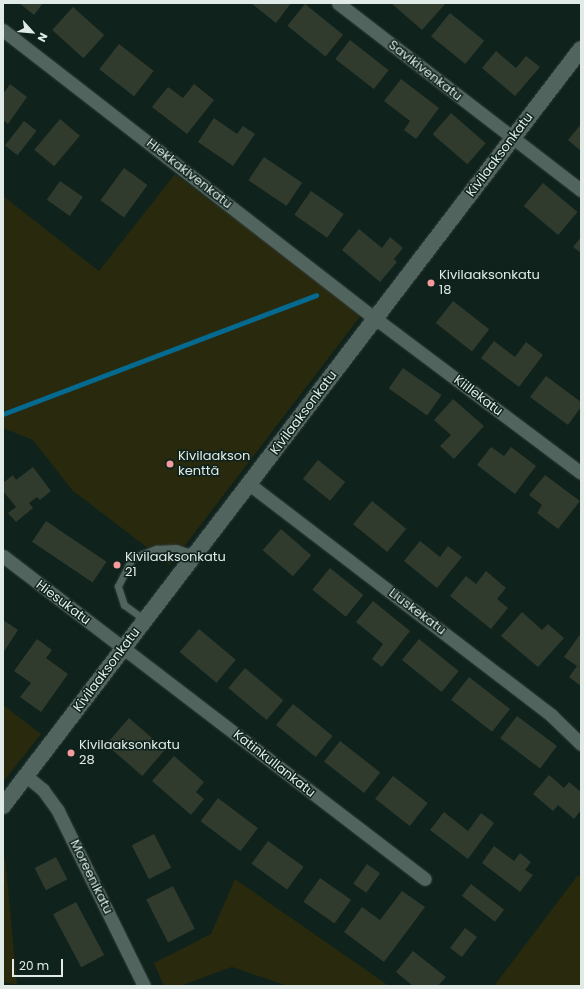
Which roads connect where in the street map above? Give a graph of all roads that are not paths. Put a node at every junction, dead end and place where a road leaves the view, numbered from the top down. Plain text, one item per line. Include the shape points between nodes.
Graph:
1 (338, 3) edge
2 (3, 30) edge
3 (581, 49) edge
4 (512, 138) junction
5 (581, 190) edge
6 (376, 319) junction
7 (581, 473) edge
8 (249, 484) junction
9 (196, 554) junction
10 (3, 556) edge
11 (145, 620) junction
12 (124, 648) junction
13 (581, 744) edge
14 (26, 776) junction
15 (3, 806) edge
16 (425, 879) dead end
17 (144, 986) edge

1 - 4 street, Savikivenkatu
2 - 6 street, Hiekkakivenkatu
3 - 4 street, Kivilaaksonkatu
4 - 5 street, Savikivenkatu
4 - 6 street, Kivilaaksonkatu
6 - 7 street, Kiillekatu
6 - 8 street, Kivilaaksonkatu
8 - 9 street, Kivilaaksonkatu
8 - 13 street, Liuskekatu via 552,716
9 - 11 street, Kivilaaksonkatu
9 - 11 lane via 176,548 156,549 132,558 118,586 124,605
10 - 12 street, Hiesukatu
11 - 12 street, Kivilaaksonkatu
12 - 14 street, Kivilaaksonkatu
12 - 16 street, Katinkullankatu
14 - 15 street, Kivilaaksonkatu
14 - 17 street, Moreenikatu via 43,790 58,811

